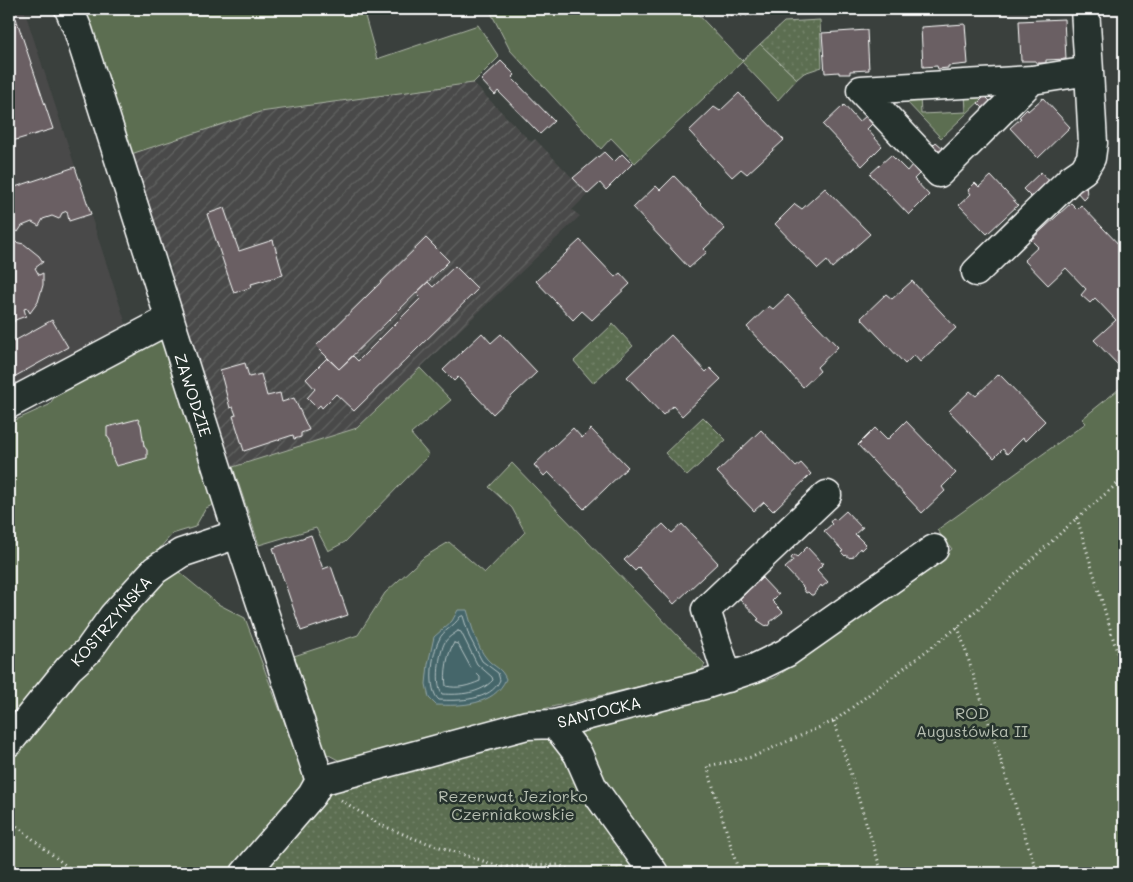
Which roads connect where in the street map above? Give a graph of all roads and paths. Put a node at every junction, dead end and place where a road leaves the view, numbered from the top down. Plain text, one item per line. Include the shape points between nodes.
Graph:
1 (69, 9) edge
2 (719, 9) edge
3 (801, 9) edge
4 (1085, 9) edge
5 (1089, 71) junction
6 (1032, 80) junction
7 (976, 272) dead end
8 (170, 319) junction
9 (9, 404) edge
10 (1124, 478) edge
11 (827, 495) dead end
12 (1077, 518) junction
13 (238, 534) junction
14 (934, 549) dead end
15 (958, 627) junction
16 (1124, 675) edge
17 (728, 678) junction
18 (834, 721) junction
19 (555, 724) junction
20 (9, 742) edge
21 (320, 781) junction
22 (9, 820) edge
23 (75, 873) edge
24 (245, 873) edge
25 (579, 873) edge
26 (654, 873) edge
27 (739, 873) edge
28 (882, 873) edge
29 (1037, 873) edge

1 - 8 street, ZAWODZIE
2 - 3 path via 726,16
4 - 5 street
5 - 6 street
5 - 7 street via 1091,158 1084,170
6 - 6 street via 918,86 861,90 939,173
8 - 9 street
8 - 13 street, ZAWODZIE
10 - 12 path
11 - 17 street via 706,610
12 - 15 path
12 - 16 path
13 - 20 street, KOSTRZYŃSKA via 181,553 155,570
13 - 21 street, ZAWODZIE
14 - 17 street, SANTOCKA via 786,654
15 - 18 path
15 - 29 path
17 - 19 street, SANTOCKA
18 - 27 path via 752,757 707,766
18 - 28 path
19 - 21 street, SANTOCKA via 527,725
19 - 26 street via 578,754 593,788
21 - 24 street via 312,795
21 - 25 path via 334,796 379,824 415,839 502,867 558,865
22 - 23 path

